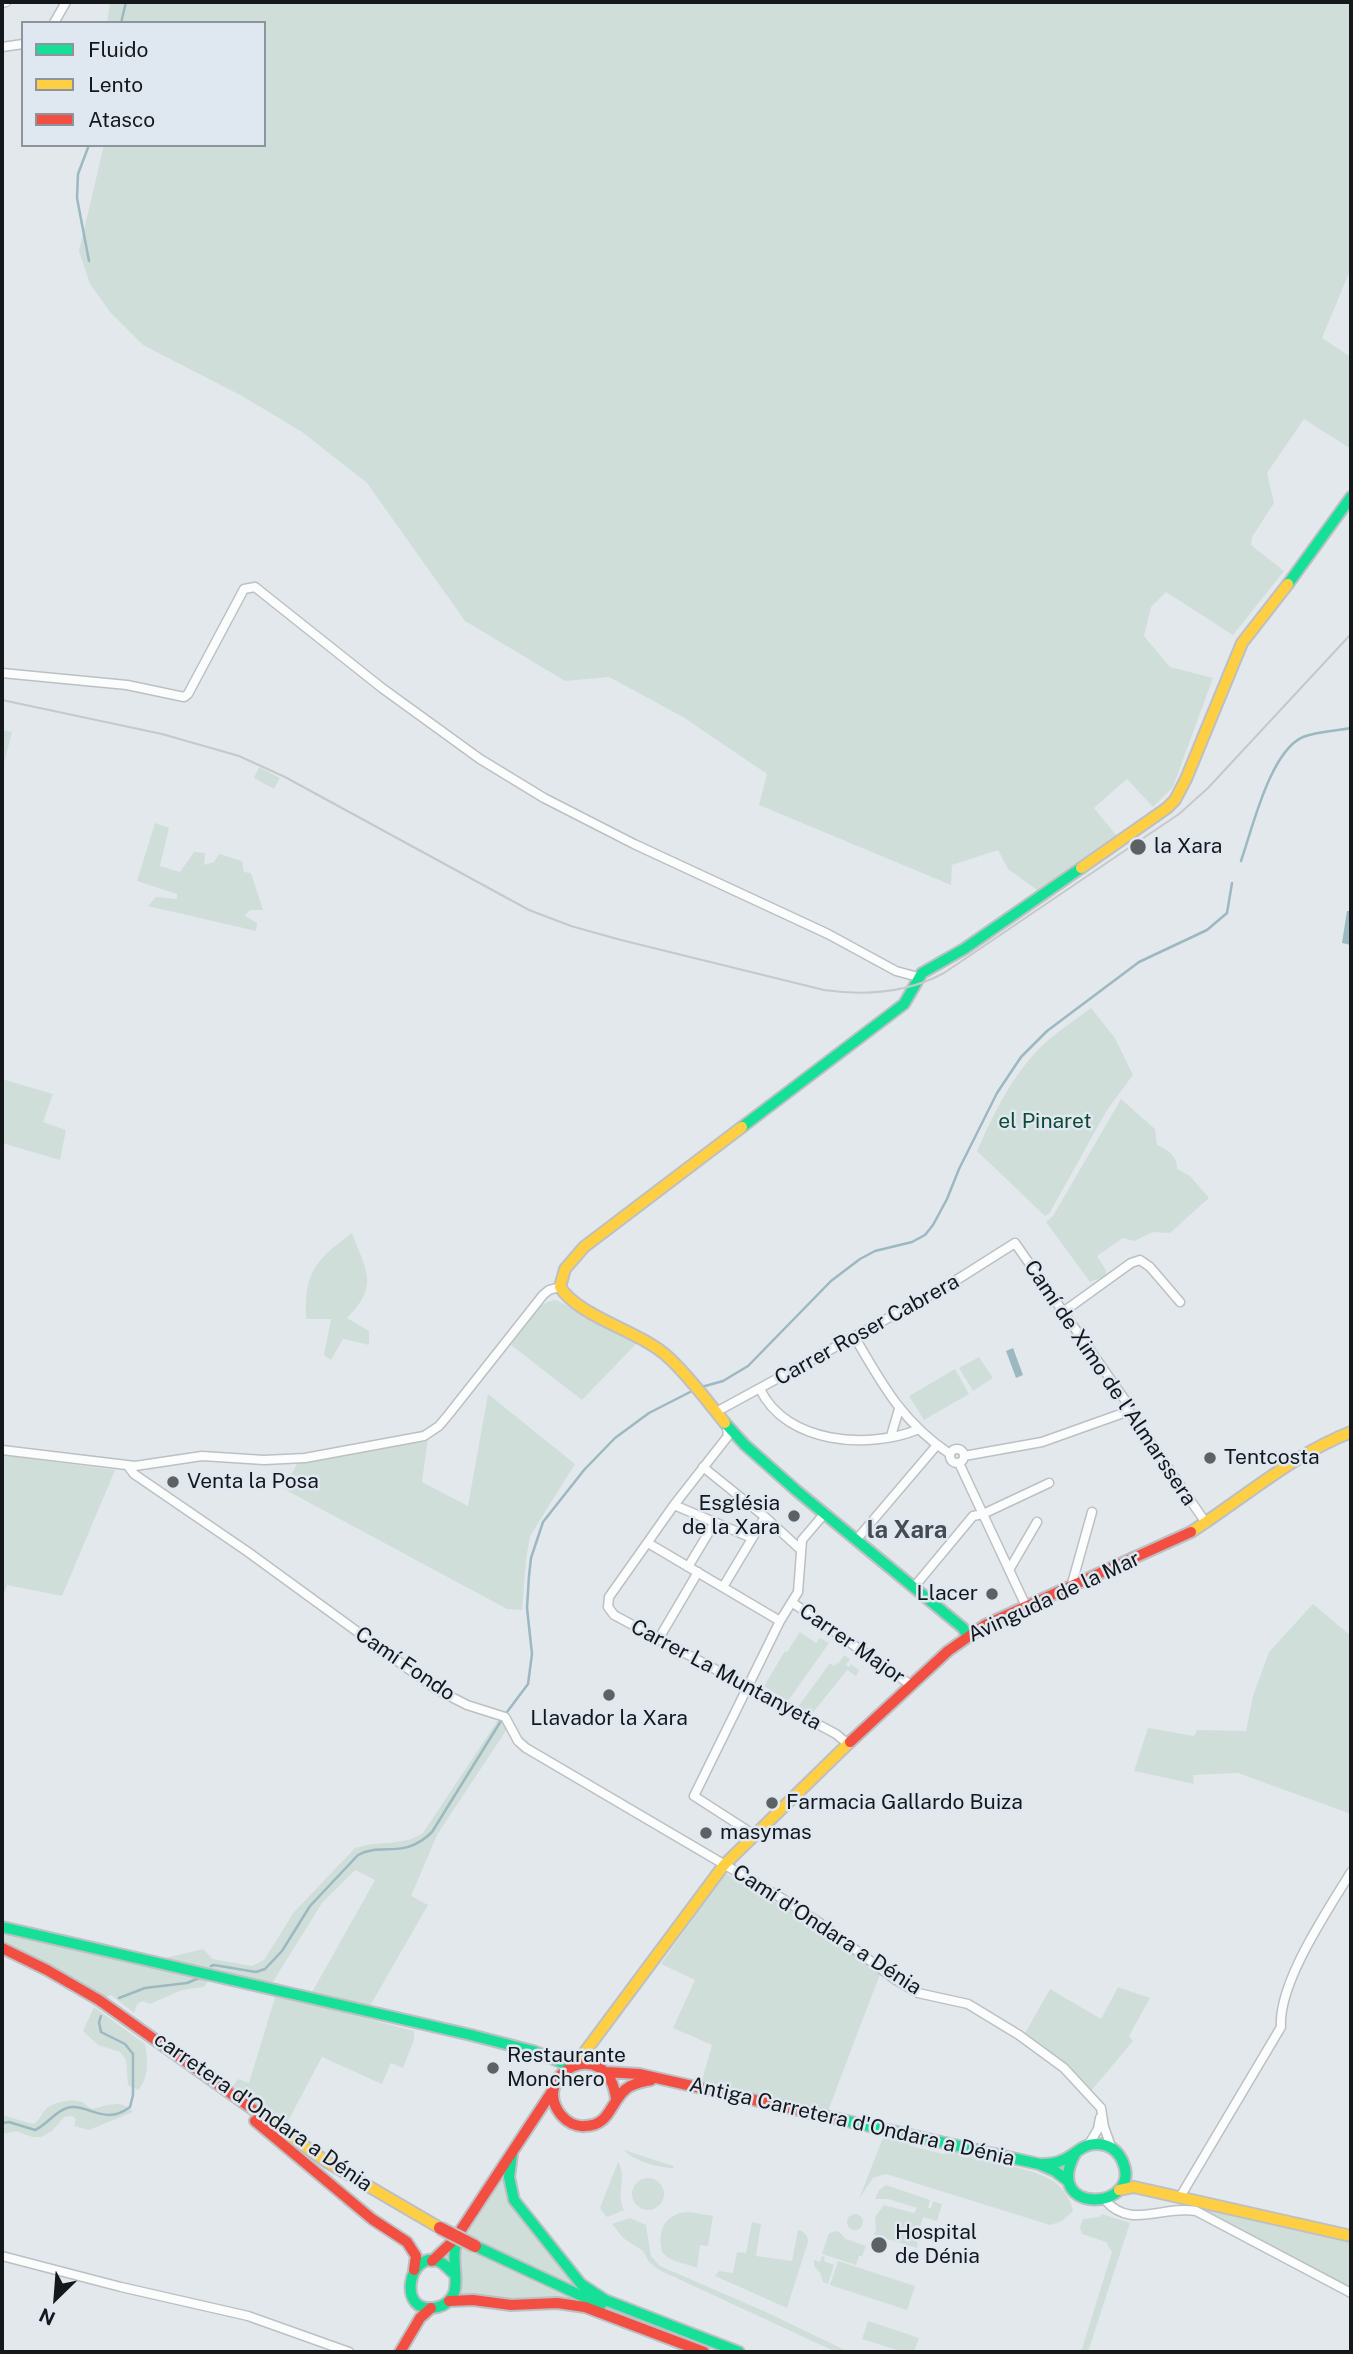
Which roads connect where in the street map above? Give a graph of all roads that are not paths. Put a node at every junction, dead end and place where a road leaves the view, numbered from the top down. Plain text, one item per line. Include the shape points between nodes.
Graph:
1 (66, 2) edge
2 (55, 21) edge
3 (21, 44) edge
4 (2, 47) edge
5 (1351, 496) edge
6 (2, 673) edge
7 (918, 977) junction
8 (1015, 1243) joint
9 (560, 1287) junction
10 (1180, 1302) dead end
11 (1063, 1312) junction
12 (854, 1336) junction
13 (760, 1389) junction
14 (899, 1409) junction
15 (1129, 1411) junction
16 (716, 1412) junction
17 (919, 1429) junction
18 (1351, 1432) edge
19 (731, 1434) junction
20 (891, 1436) junction
21 (937, 1445) junction
22 (2, 1450) edge
23 (962, 1460) junction
24 (128, 1466) junction
25 (703, 1467) junction
26 (1049, 1483) dead end
27 (674, 1505) junction
28 (1092, 1512) dead end
29 (825, 1513) junction
30 (983, 1514) junction
31 (765, 1517) junction
32 (715, 1522) junction
33 (1037, 1522) dead end
34 (1206, 1523) junction
35 (752, 1538) junction
36 (857, 1539) junction
37 (648, 1543) junction
38 (801, 1550) junction
39 (688, 1567) junction
40 (1009, 1570) junction
41 (698, 1572) junction
42 (723, 1587) junction
43 (914, 1587) junction
44 (1071, 1587) junction
45 (793, 1603) junction
46 (1026, 1606) junction
47 (780, 1621) junction
48 (967, 1636) junction
49 (658, 1640) junction
50 (911, 1685) junction
51 (747, 1686) junction
52 (848, 1744) junction
53 (753, 1834) junction
54 (724, 1865) junction
55 (1351, 1872) edge
56 (2, 1927) edge
57 (2, 1948) edge
58 (153, 2036) junction
59 (596, 2036) junction
60 (545, 2056) junction
61 (573, 2065) junction
62 (601, 2069) junction
63 (664, 2079) junction
64 (555, 2084) junction
65 (616, 2099) junction
66 (1101, 2108) junction
67 (562, 2117) junction
68 (536, 2119) junction
69 (1089, 2144) junction
70 (1112, 2149) junction
71 (1076, 2152) junction
72 (512, 2154) junction
73 (1039, 2164) junction
74 (1124, 2166) junction
75 (1068, 2181) junction
76 (1119, 2190) junction
77 (1162, 2193) junction
78 (1180, 2197) junction
79 (1105, 2200) junction
80 (462, 2228) junction
81 (1351, 2236) edge
82 (2, 2256) edge
83 (432, 2261) junction
84 (414, 2270) junction
85 (453, 2273) junction
86 (1351, 2293) edge
87 (413, 2299) junction
88 (449, 2301) junction
89 (431, 2308) junction
90 (410, 2333) junction
91 (349, 2352) edge
92 (400, 2352) edge
93 (704, 2352) edge
94 (720, 2352) edge
95 (739, 2352) edge

1 - 2 street
3 - 4 street
5 - 7 main road via 1242,643 1175,800 1153,821
6 - 7 street via 127,685 184,696 244,589 254,587 382,688 480,759 544,798 896,971
7 - 9 main road via 904,1004 590,1244 565,1268
8 - 11 street, Camí de Ximo de l'Almarssera
8 - 12 street, Carrer Roser Cabrera
9 - 16 main road via 578,1305 660,1351
9 - 24 street via 543,1295 439,1426 424,1436 305,1458 202,1457
10 - 11 street via 1140,1260
11 - 15 street, Camí de Ximo de l'Almarssera
12 - 13 street, Carrer Roser Cabrera
12 - 14 street
13 - 16 street, Carrer Roser Cabrera
13 - 20 street via 776,1411 813,1434
14 - 17 street
14 - 20 street
15 - 23 street via 1042,1441
15 - 34 street, Camí de Ximo de l'Almarssera
16 - 19 main road
17 - 20 street
17 - 21 street
18 - 34 main road, Avinguda de la Mar via 1281,1469
19 - 25 street
19 - 29 main road
21 - 23 street via 950,1454 958,1450
21 - 36 street
22 - 24 street
23 - 30 street
24 - 54 street, Camí Fondo via 436,1689 505,1717 526,1748
25 - 27 street
25 - 31 street
26 - 30 street
27 - 32 street
27 - 37 street
28 - 44 street
29 - 36 main road
29 - 38 street via 802,1540
30 - 40 street
30 - 43 street via 973,1516
31 - 35 street
31 - 38 street
32 - 35 street
32 - 39 street
33 - 40 street
34 - 44 main road, Avinguda de la Mar
35 - 42 street
36 - 43 main road
37 - 39 street
37 - 49 street, Carrer La Muntanyeta via 608,1604 614,1615
38 - 45 street
39 - 41 street
40 - 46 street
41 - 42 street
41 - 49 street
42 - 47 street
43 - 48 main road
44 - 46 main road, Avinguda de la Mar
45 - 47 street
45 - 50 street, Carrer Major
46 - 48 main road, Avinguda de la Mar
47 - 51 street
48 - 50 main road, Avinguda de la Mar
49 - 51 street, Carrer La Muntanyeta
50 - 52 main road, Avinguda de la Mar
51 - 52 street, Carrer La Muntanyeta
51 - 53 street via 694,1796
52 - 53 main road, Avinguda de la Mar
53 - 54 main road, Avinguda de la Mar
54 - 59 main road, Avinguda de la Mar
54 - 66 street, Camí d’Ondara a Dénia via 817,1921 918,1993 968,2004 1019,2035 1064,2068
55 - 78 street via 1292,1979 1282,2027
56 - 60 main road
57 - 58 main road, carretera d'Ondara a Dénia via 76,1986
58 - 84 main road via 160,2048 372,2219 407,2242 416,2256
58 - 94 main road, carretera d'Ondara a Dénia, bridge via 327,2162 440,2228 596,2303
59 - 61 main road, Avinguda de la Mar
59 - 62 main road via 592,2054
60 - 61 main road
60 - 64 main road via 554,2065
61 - 62 main road
61 - 64 main road
62 - 63 main road, Antiga Carretera d'Ondara a Dénia
62 - 65 main road via 614,2084
63 - 65 main road, Antiga Carretera d'Ondara a Dénia via 632,2083
63 - 73 main road, Antiga Carretera d'Ondara a Dénia
64 - 67 main road via 553,2100
64 - 68 main road
65 - 67 main road via 608,2117 595,2125 576,2126
66 - 69 street via 1098,2129
66 - 70 street
67 - 68 main road via 556,2113
68 - 72 main road
69 - 70 main road
69 - 71 main road
70 - 74 main road
71 - 73 main road, Antiga Carretera d'Ondara a Dénia via 1062,2161
71 - 75 main road via 1067,2168
72 - 80 main road
72 - 95 main road via 513,2200 581,2284 605,2300
73 - 75 main road, Antiga Carretera d'Ondara a Dénia
74 - 76 main road
74 - 77 main road via 1140,2182
75 - 79 main road via 1085,2199
76 - 77 main road via 1133,2187
76 - 79 main road
77 - 78 main road
78 - 81 main road
79 - 86 street via 1118,2212 1132,2216 1196,2211
80 - 83 main road via 449,2249
80 - 85 main road via 452,2256
82 - 91 street via 241,2314
83 - 84 main road
83 - 85 main road
84 - 87 main road via 408,2284
85 - 88 main road via 456,2288
87 - 89 main road
87 - 90 main road via 416,2313
88 - 89 main road
88 - 93 main road via 567,2304
89 - 90 main road
90 - 92 main road

